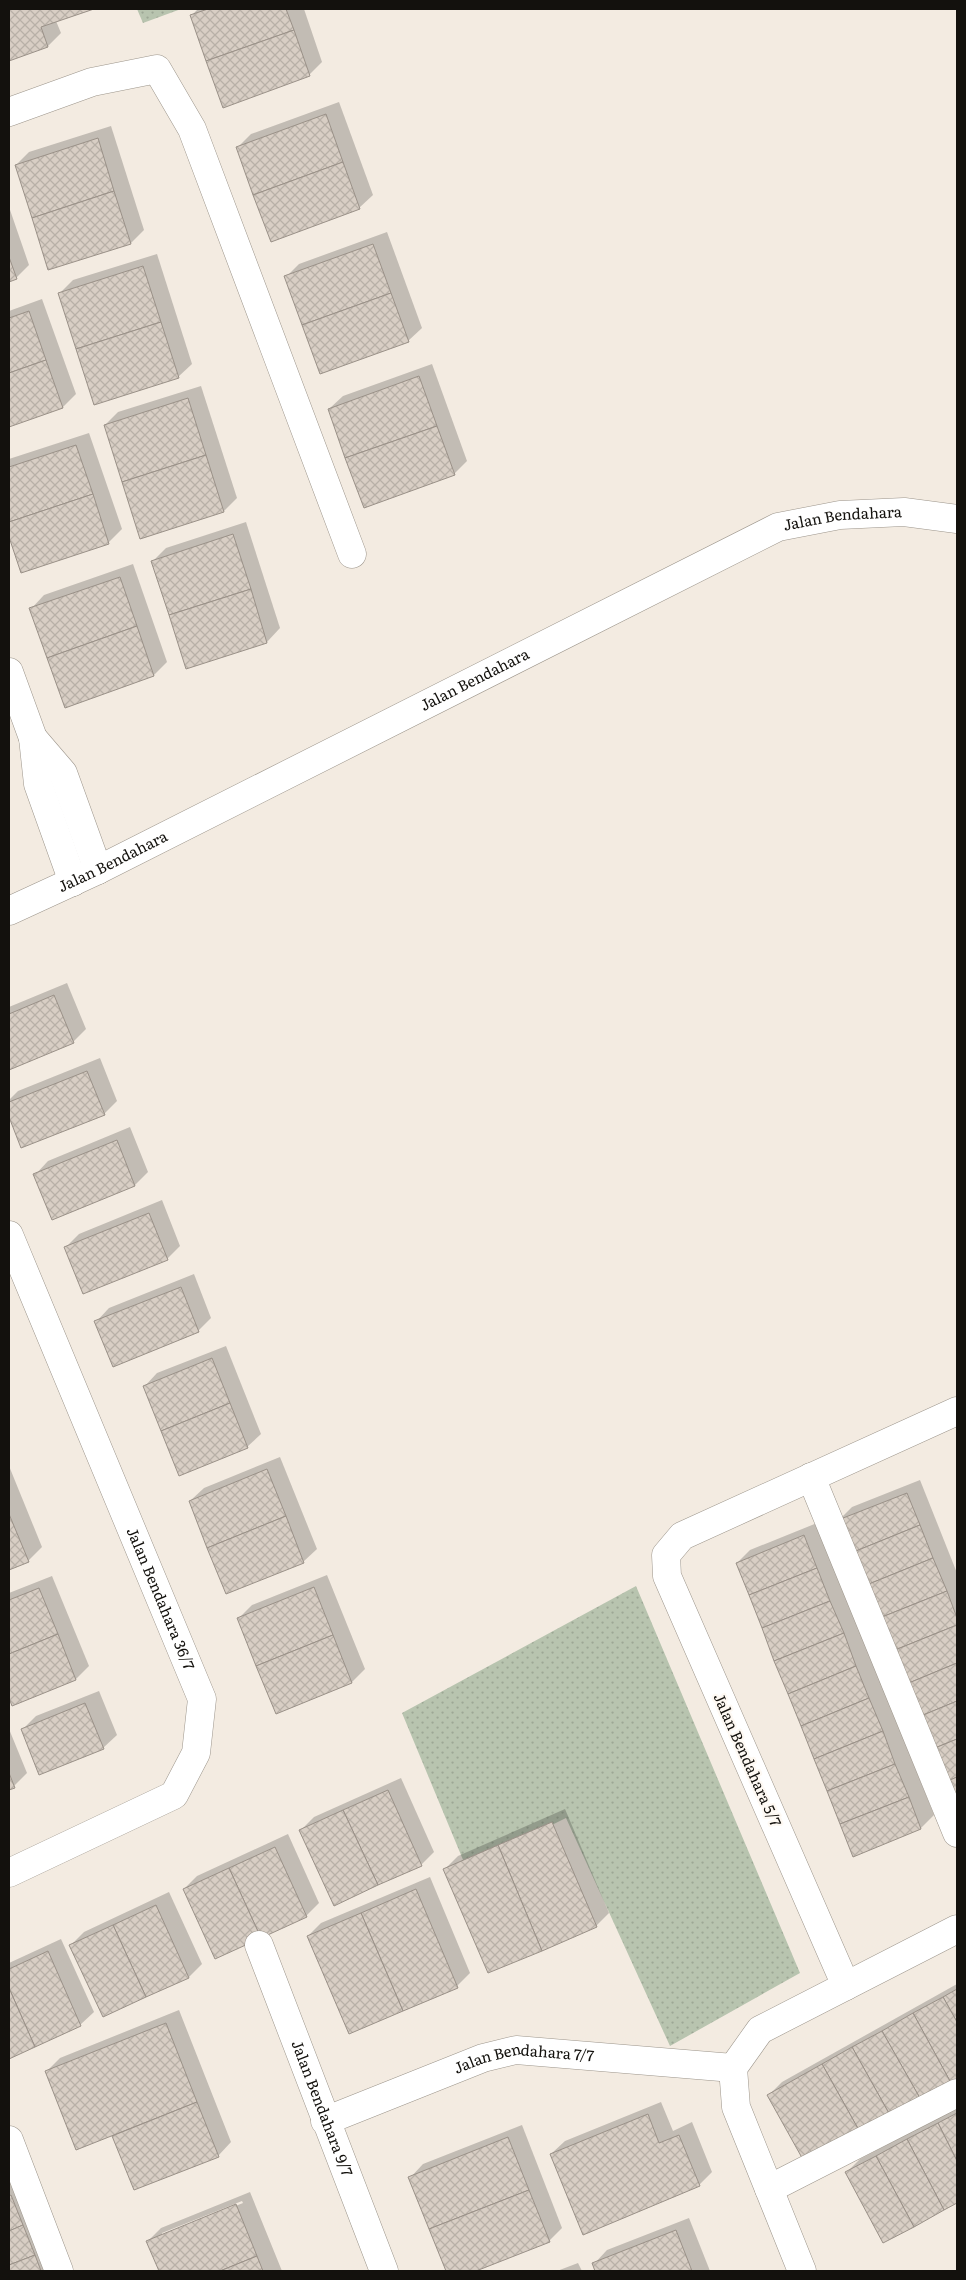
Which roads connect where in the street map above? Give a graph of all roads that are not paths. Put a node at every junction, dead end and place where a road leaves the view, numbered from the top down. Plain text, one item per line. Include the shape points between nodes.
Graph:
1 (9, 112) edge
2 (957, 519) edge
3 (352, 554) dead end
4 (9, 672) edge
5 (34, 738) junction
6 (98, 870) junction
7 (73, 882) junction
8 (9, 911) edge
9 (9, 1236) edge
10 (957, 1411) edge
11 (811, 1477) junction
12 (957, 1833) edge
13 (9, 1873) edge
14 (957, 1929) edge
15 (259, 1945) dead end
16 (846, 1986) junction
17 (733, 2068) junction
18 (957, 2093) edge
19 (325, 2121) junction
20 (9, 2140) edge
21 (769, 2189) junction
22 (59, 2271) edge
23 (384, 2271) edge
24 (802, 2271) edge

1 - 3 street via 92,82 157,69 192,130
2 - 6 street, Jalan Bendahara via 904,512 840,514 778,526
4 - 5 street
5 - 6 street via 63,774
5 - 7 street via 38,784
6 - 7 street, Jalan Bendahara
7 - 8 street, Jalan Bendahara
9 - 13 street, Jalan Bendahara 36/7 via 202,1699 196,1753 174,1795
10 - 11 street
11 - 12 street
11 - 16 street, Jalan Bendahara 5/7 via 682,1536 666,1555 667,1576
14 - 16 street
15 - 19 street, Jalan Bendahara 9/7
16 - 17 street via 760,2030
17 - 19 street, Jalan Bendahara 7/7 via 516,2050 483,2058
17 - 21 street via 736,2107
18 - 21 street
19 - 23 street, Jalan Bendahara 9/7
20 - 22 street
21 - 24 street

